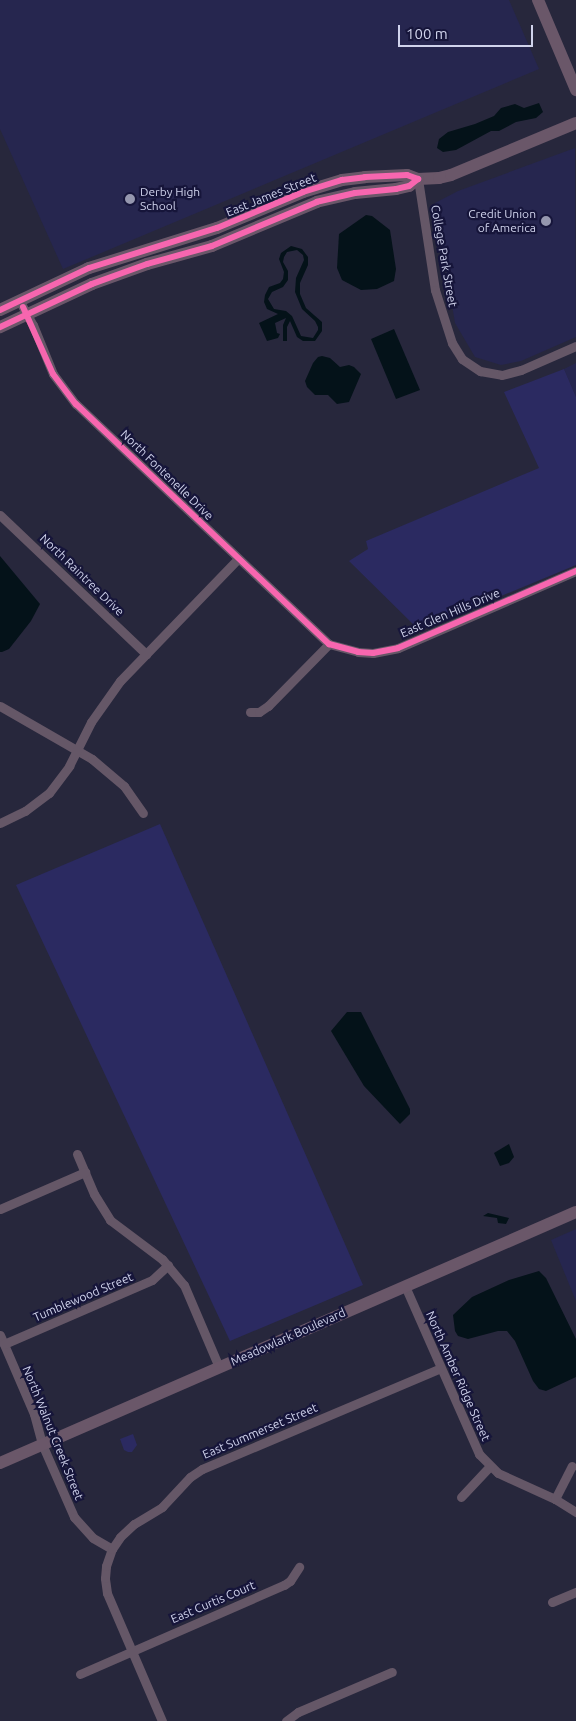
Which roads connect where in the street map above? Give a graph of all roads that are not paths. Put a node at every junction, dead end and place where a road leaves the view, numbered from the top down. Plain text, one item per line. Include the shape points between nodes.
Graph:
1 (538, 0) edge
2 (576, 90) edge
3 (576, 122) edge
4 (418, 179) junction
5 (19, 300) junction
6 (0, 310) edge
7 (26, 314) junction
8 (0, 327) edge
9 (576, 346) edge
10 (0, 515) edge
11 (238, 559) junction
12 (576, 571) edge
13 (329, 644) junction
14 (146, 654) junction
15 (0, 706) edge
16 (250, 712) dead end
17 (76, 750) junction
18 (143, 813) dead end
19 (0, 823) edge
20 (77, 1154) dead end
21 (85, 1172) junction
22 (0, 1209) edge
23 (576, 1212) edge
24 (168, 1265) junction
25 (405, 1286) junction
26 (0, 1335) edge
27 (4, 1344) junction
28 (219, 1367) junction
29 (441, 1368) junction
30 (42, 1444) junction
31 (0, 1463) edge
32 (490, 1466) junction
33 (572, 1466) dead end
34 (461, 1496) dead end
35 (555, 1500) junction
36 (576, 1512) edge
37 (112, 1549) junction
38 (299, 1567) dead end
39 (576, 1592) edge
40 (552, 1602) dead end
41 (131, 1651) junction
42 (392, 1672) dead end
43 (80, 1674) dead end
44 (162, 1721) edge
45 (286, 1721) edge

1 - 2 street
3 - 4 street, East James Street via 451,175
4 - 5 street, East James Street via 407,175 365,177 321,186 217,228 89,268
4 - 7 street, East James Street via 409,186 396,189 355,193 318,202 212,246 92,284
4 - 9 street, College Park Street via 435,290 452,343 462,359 480,372 502,375
5 - 6 street, East James Street
5 - 7 street, North Fontenelle Drive
7 - 8 street, East James Street
7 - 11 street, North Fontenelle Drive via 62,387 76,404
10 - 14 street, North Raintree Drive
11 - 13 street, North Fontenelle Drive
11 - 14 street
12 - 13 street, East Glen Hills Drive via 398,648 373,653
13 - 16 street via 268,706 259,712
14 - 17 street via 105,701
15 - 17 street
17 - 18 street via 124,786
17 - 19 street via 61,779 49,793 25,811
20 - 21 street
21 - 22 street
21 - 24 street via 110,1220
23 - 25 street, Meadowlark Boulevard
24 - 27 street, Tumblewood Street via 152,1280
24 - 28 street via 184,1285
25 - 28 street, Meadowlark Boulevard
25 - 29 street, North Amber Ridge Street
26 - 27 street, North Walnut Creek Street
27 - 30 street, North Walnut Creek Street via 34,1414
28 - 30 street, Meadowlark Boulevard
29 - 32 street, North Amber Ridge Street via 473,1441
29 - 37 street, East Summerset Street via 202,1469 162,1507 127,1529
30 - 31 street, Meadowlark Boulevard
30 - 37 street, North Walnut Creek Street via 74,1517 93,1538
32 - 34 street
32 - 35 street, North Amber Ridge Street via 515,1482
33 - 35 street
35 - 36 street, North Amber Ridge Street
37 - 41 street via 105,1586
38 - 41 street, East Curtis Court via 284,1585
39 - 40 street
41 - 43 street, East Curtis Court
41 - 44 street
42 - 45 street via 298,1712

